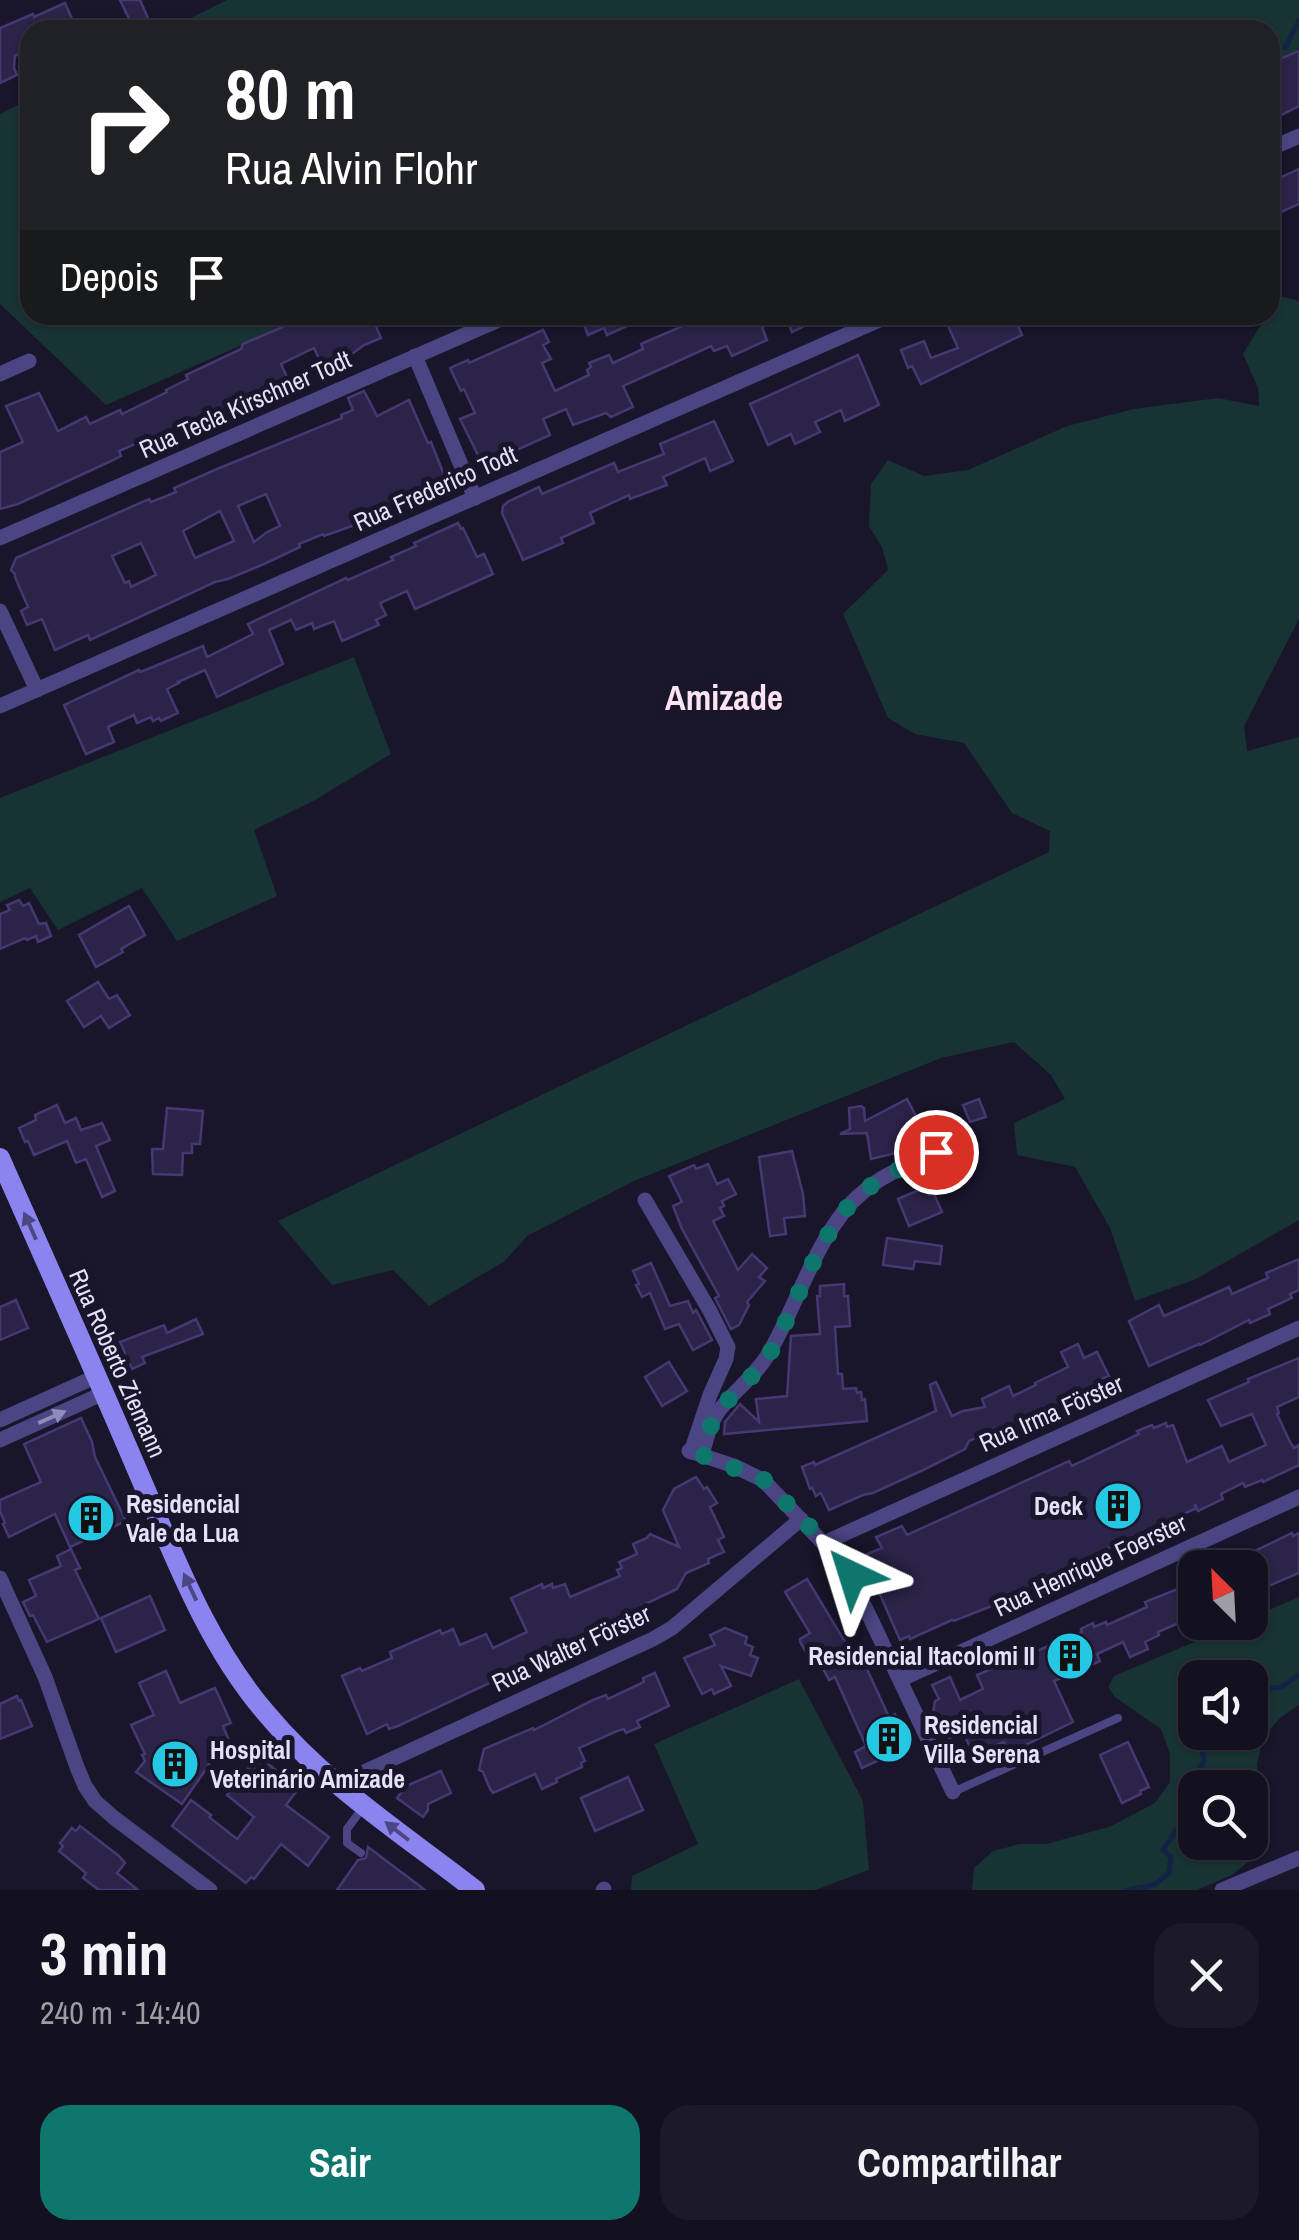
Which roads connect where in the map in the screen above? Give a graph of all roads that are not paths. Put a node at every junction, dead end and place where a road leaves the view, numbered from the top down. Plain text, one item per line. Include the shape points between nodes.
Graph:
1 (487, 325) edge
2 (868, 325) edge
3 (416, 356) junction
4 (30, 361) dead end
5 (0, 374) edge
6 (475, 498) junction
7 (0, 538) edge
8 (0, 611) edge
9 (37, 690) junction
10 (0, 706) edge
11 (936, 1152) dead end
12 (0, 1158) edge
13 (645, 1200) dead end
14 (1299, 1328) edge
15 (100, 1385) junction
16 (0, 1420) edge
17 (0, 1440) edge
18 (694, 1452) junction
19 (1299, 1498) edge
20 (801, 1519) junction
21 (824, 1543) junction
22 (0, 1578) edge
23 (902, 1679) junction
24 (1118, 1718) dead end
25 (338, 1784) junction
26 (953, 1792) joint
27 (364, 1806) junction
28 (360, 1853) dead end
29 (1299, 1858) edge
30 (461, 1886) edge
31 (210, 1890) edge
32 (1222, 1890) edge

1 - 3 street, Rua Tecla Kirschner Todt
2 - 6 street, Rua Frederico Todt
3 - 6 street
3 - 7 street, Rua Tecla Kirschner Todt
4 - 5 street
6 - 9 street, Rua Frederico Todt
8 - 9 street
9 - 10 street, Rua Frederico Todt
11 - 18 street via 883,1177 847,1209 768,1356 718,1412
15 -> 12 main road, Rua Roberto Ziemann
13 - 18 street via 728,1347
14 - 21 street, Rua Irma Förster
15 - 16 street
17 -> 15 street
25 -> 15 main road, Rua Roberto Ziemann via 265,1713 226,1658
18 - 20 street via 764,1480
19 - 23 street, Rua Henrique Foerster
20 - 21 street
20 - 25 street, Rua Walter Förster via 653,1639
21 - 23 street via 852,1575
22 - 31 street via 46,1677 76,1768 96,1801
23 - 26 street
24 - 26 lane
25 - 27 main road, Rua Roberto Ziemann
27 - 28 lane via 347,1829 347,1843
30 -> 27 main road, Rua Roberto Ziemann
29 - 32 street

